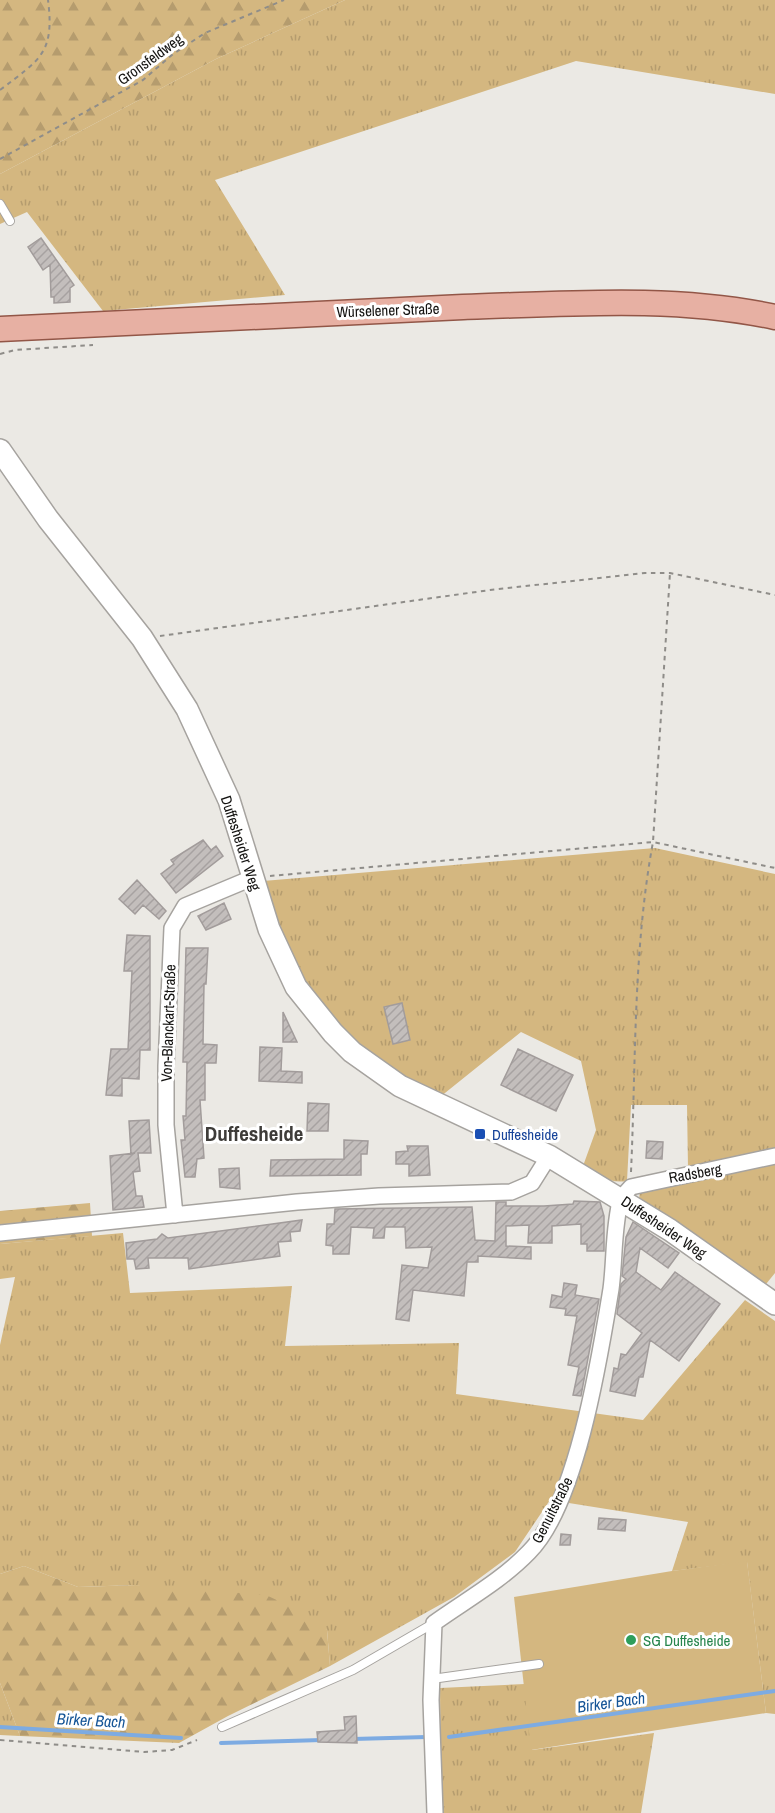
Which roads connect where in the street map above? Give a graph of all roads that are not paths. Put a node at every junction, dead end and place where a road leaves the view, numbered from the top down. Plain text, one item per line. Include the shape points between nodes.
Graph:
1 (0, 204) edge
2 (10, 221) dead end
3 (775, 316) edge
4 (0, 329) edge
5 (0, 450) edge
6 (252, 878) junction
7 (549, 1156) junction
8 (775, 1156) edge
9 (626, 1192) junction
10 (175, 1215) junction
11 (0, 1233) edge
12 (775, 1304) edge
13 (434, 1623) junction
14 (539, 1664) dead end
15 (432, 1679) junction
16 (222, 1727) dead end
17 (435, 1813) edge

1 - 2 lane
3 - 4 main road, Würselener Straße via 705,307 592,303
5 - 6 street, Duffesheider Weg via 48,519 142,638 187,709 229,800
6 - 7 street, Duffesheider Weg via 269,929 296,987 351,1052 408,1091
6 - 10 street, Von-Blanckart-Straße via 185,906 172,928 166,1125
7 - 9 street, Duffesheider Weg
7 - 10 street via 532,1183 511,1192 368,1197
8 - 9 street, Radsberg
9 - 12 street, Duffesheider Weg
9 - 13 street, Genuitstraße via 603,1337 575,1458 560,1501 531,1551
10 - 11 street
13 - 15 street
13 - 16 lane via 353,1670
14 - 15 lane
15 - 17 street

